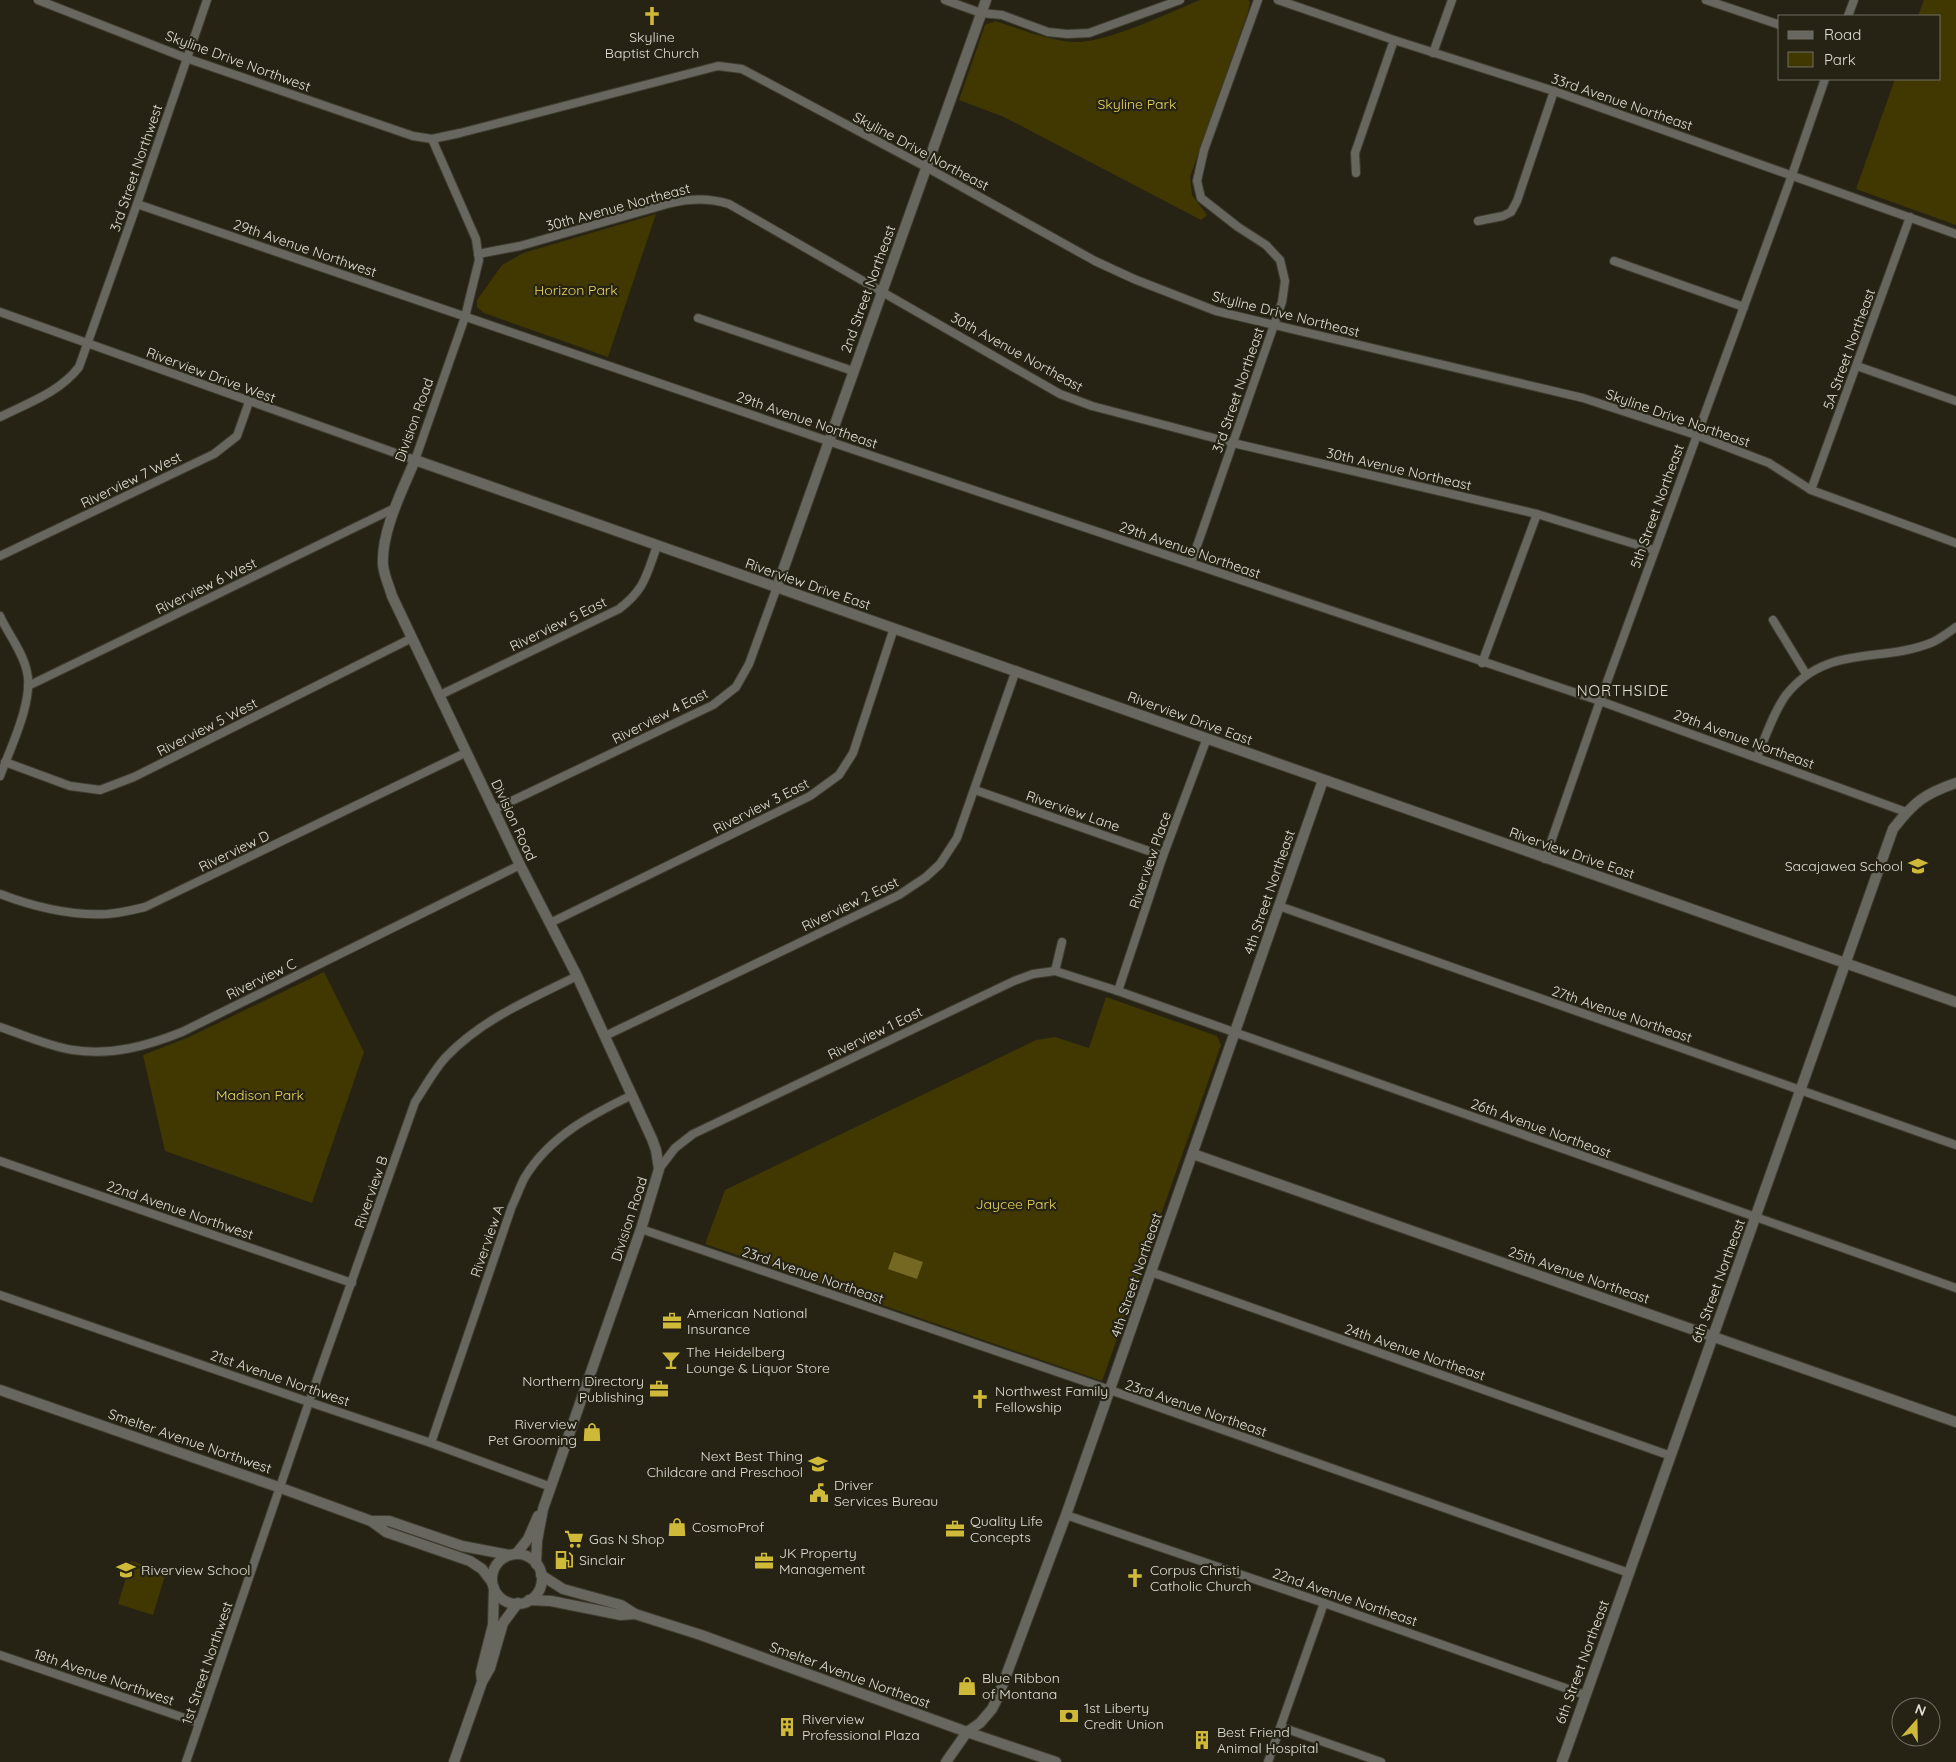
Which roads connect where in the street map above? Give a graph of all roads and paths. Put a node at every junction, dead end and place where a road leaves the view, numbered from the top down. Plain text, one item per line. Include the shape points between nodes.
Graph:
1 (38, 0) edge
2 (207, 0) edge
3 (945, 0) edge
4 (986, 0) edge
5 (1180, 0) edge
6 (1258, 0) edge
7 (1278, 0) edge
8 (1452, 0) edge
9 (1706, 0) edge
10 (1854, 0) edge
11 (981, 13) junction
12 (1848, 15) edge
13 (1778, 25) edge
14 (1394, 40) junction
15 (1433, 53) junction
16 (186, 58) junction
17 (1825, 80) edge
18 (1554, 91) junction
19 (432, 139) junction
20 (926, 167) junction
21 (1356, 173) dead end
22 (1792, 176) junction
23 (138, 204) junction
24 (1910, 217) junction
25 (1478, 221) dead end
26 (1956, 234) edge
27 (478, 254) junction
28 (1614, 261) dead end
29 (882, 290) junction
30 (1744, 307) junction
31 (0, 312) edge
32 (465, 316) junction
33 (698, 318) dead end
34 (1274, 324) junction
35 (88, 344) junction
36 (1857, 366) junction
37 (853, 371) junction
38 (1956, 401) edge
39 (249, 402) junction
40 (0, 417) edge
41 (1696, 435) junction
42 (828, 441) junction
43 (1233, 443) junction
44 (415, 460) junction
45 (1811, 490) junction
46 (395, 508) junction
47 (1537, 514) junction
48 (1956, 544) edge
49 (657, 546) junction
50 (1654, 550) junction
51 (0, 556) edge
52 (1191, 563) junction
53 (777, 587) junction
54 (0, 616) edge
55 (1773, 620) dead end
56 (1956, 627) edge
57 (894, 628) junction
58 (3, 630) edge
59 (412, 638) junction
60 (1482, 662) junction
61 (1016, 670) junction
62 (1806, 674) junction
63 (28, 686) junction
64 (440, 695) junction
65 (1600, 701) junction
66 (1207, 738) junction
67 (467, 752) junction
68 (1757, 757) junction
69 (5, 762) junction
70 (0, 776) edge
71 (1323, 780) junction
72 (1956, 783) edge
73 (975, 790) junction
74 (495, 809) junction
75 (1906, 812) junction
76 (1163, 856) junction
77 (1546, 859) junction
78 (520, 865) junction
79 (0, 894) edge
80 (1279, 906) junction
81 (550, 923) junction
82 (1062, 942) dead end
83 (1846, 963) junction
84 (1056, 971) junction
85 (577, 976) junction
86 (1118, 991) junction
87 (1956, 1002) edge
88 (0, 1027) edge
89 (1234, 1032) junction
90 (604, 1036) junction
91 (1800, 1090) junction
92 (632, 1095) junction
93 (1956, 1145) edge
94 (1193, 1154) junction
95 (0, 1161) edge
96 (659, 1169) junction
97 (1756, 1217) junction
98 (641, 1229) junction
99 (1151, 1272) junction
100 (352, 1284) junction
101 (1956, 1288) edge
102 (0, 1295) edge
103 (1713, 1337) junction
104 (0, 1390) edge
105 (1110, 1390) junction
106 (309, 1402) junction
107 (1956, 1422) edge
108 (431, 1443) junction
109 (1671, 1456) junction
110 (551, 1487) junction
111 (281, 1488) junction
112 (543, 1509) junction
113 (1066, 1515) junction
114 (371, 1521) junction
115 (513, 1554) junction
116 (536, 1564) junction
117 (1629, 1573) junction
118 (541, 1575) junction
119 (493, 1585) junction
120 (529, 1600) junction
121 (518, 1603) junction
122 (1324, 1603) junction
123 (635, 1614) junction
124 (0, 1655) edge
125 (482, 1682) junction
126 (1585, 1695) junction
127 (199, 1723) junction
128 (1281, 1726) junction
129 (967, 1732) junction
130 (186, 1762) edge
131 (454, 1762) edge
132 (946, 1762) edge
133 (1056, 1762) edge
134 (1268, 1762) edge
135 (1381, 1762) edge
136 (1562, 1762) edge

1 - 16 street, Skyline Drive Northwest
2 - 16 street, 3rd Street Northwest
3 - 11 street
4 - 11 street, 2nd Street Northeast
5 - 11 street via 1089,33 1048,32 1002,15
6 - 34 street, 3rd Street Northeast via 1204,150 1197,181 1201,198 1266,245 1280,260 1285,281
7 - 14 street, 33rd Avenue Northeast
8 - 15 street
9 - 13 street
10 - 12 street
11 - 20 street, 2nd Street Northeast
14 - 15 street, 33rd Avenue Northeast
14 - 21 street via 1355,154
15 - 18 street, 33rd Avenue Northeast
16 - 19 street, Skyline Drive Northwest via 413,136
16 - 23 street, 3rd Street Northwest
17 - 22 street, 5th Street Northeast
18 - 22 street, 33rd Avenue Northeast
18 - 25 street via 1511,212
19 - 20 street, Skyline Drive Northeast via 718,66 742,69
19 - 27 street, Division Road via 476,239
20 - 29 street, 2nd Street Northeast
20 - 34 street, Skyline Drive Northeast via 1095,261 1134,279 1216,311
22 - 24 street, 33rd Avenue Northeast
22 - 30 street, 5th Street Northeast
23 - 32 street, 29th Avenue Northwest
23 - 35 street, 3rd Street Northwest
24 - 26 street, 33rd Avenue Northeast
24 - 36 street, 5A Street Northeast
27 - 29 street, 30th Avenue Northeast via 520,246 671,203 711,198 729,204
27 - 32 street, Division Road via 475,282
28 - 30 street
29 - 37 street, 2nd Street Northeast
29 - 43 street, 30th Avenue Northeast via 1060,394 1092,406
30 - 41 street, 5th Street Northeast
31 - 35 street, Riverview Drive West
32 - 42 street, 29th Avenue Northeast
32 - 44 street, Division Road
33 - 37 street
34 - 41 street, Skyline Drive Northeast via 1583,398
34 - 43 street, 3rd Street Northeast
35 - 39 street, Riverview Drive West
35 - 40 street, 3rd Street Northwest via 79,367 60,386
36 - 38 street
36 - 45 street, 5A Street Northeast
37 - 42 street, 2nd Street Northeast
39 - 44 street, Riverview Drive West
39 - 51 street, Riverview 7 West via 237,436 214,454
41 - 45 street, Skyline Drive Northeast via 1768,463
41 - 50 street, 5th Street Northeast
42 - 52 street, 29th Avenue Northeast
42 - 53 street, 2nd Street Northeast
43 - 47 street, 30th Avenue Northeast
43 - 52 street, 3rd Street Northeast
44 - 46 street, Division Road
44 - 49 street, Riverview Drive East
45 - 48 street, Skyline Drive Northeast
46 - 59 street, Division Road via 385,541 383,566 392,596
46 - 63 street, Riverview 6 West
47 - 50 street, 30th Avenue Northeast
47 - 60 street
49 - 53 street, Riverview Drive East
49 - 64 street, Riverview 5 East via 643,584 634,597 619,609
50 - 65 street, 5th Street Northeast
52 - 60 street, 29th Avenue Northeast
53 - 57 street, Riverview Drive East
53 - 74 street, Riverview 4 East via 749,664 736,687 713,705
54 - 58 street
55 - 62 street
56 - 62 street via 1934,642 1901,651 1832,661
57 - 61 street, Riverview Drive East
57 - 81 street, Riverview 3 East via 853,752 839,775 810,796
58 - 63 street via 24,662
59 - 64 street, Division Road
59 - 69 street, Riverview 5 West via 134,778 100,790 70,786
60 - 65 street, 29th Avenue Northeast
61 - 66 street, Riverview Drive East
61 - 73 street, Riverview 2 East
62 - 68 street via 1786,695 1775,713
63 - 69 street via 26,704
64 - 67 street, Division Road
65 - 68 street, 29th Avenue Northeast
65 - 77 street, 5th Street Northeast
66 - 71 street, Riverview Drive East
66 - 76 street, Riverview Place
67 - 74 street, Division Road
67 - 79 street, Riverview D via 145,908 106,914 70,913 29,905
68 - 75 street, 29th Avenue Northeast
69 - 70 street
71 - 77 street, Riverview Drive East
71 - 80 street, 4th Street Northeast
72 - 75 street, 6th Street Northeast via 1924,795
73 - 76 street, Riverview Lane
73 - 90 street, Riverview 2 East via 957,838 940,864 899,895
74 - 78 street, Division Road
75 - 83 street, 6th Street Northeast via 1893,829
76 - 86 street, Riverview Place
77 - 83 street, Riverview Drive East
78 - 81 street, Division Road
78 - 88 street, Riverview C via 156,1042 107,1051 74,1050
80 - 89 street, 4th Street Northeast
80 - 91 street, 27th Avenue Northeast
81 - 85 street, Division Road
82 - 84 street
83 - 87 street, Riverview Drive East
83 - 91 street, 6th Street Northeast
84 - 86 street, Riverview 1 East
84 - 96 street, Riverview 1 East via 1014,981 693,1134 675,1148
85 - 90 street, Division Road
85 - 100 street, Riverview B via 492,1020 445,1058 415,1102
86 - 89 street, 26th Avenue Northeast
89 - 94 street, 4th Street Northeast
89 - 97 street, 26th Avenue Northeast
90 - 92 street, Division Road
91 - 93 street, 27th Avenue Northeast
91 - 97 street, 6th Street Northeast
92 - 96 street, Division Road via 656,1150
92 - 108 street, Riverview A via 567,1130 526,1177 512,1206
94 - 99 street, 4th Street Northeast
94 - 103 street, 25th Avenue Northeast
95 - 100 street, 22nd Avenue Northwest
96 - 98 street, Division Road
97 - 101 street, 26th Avenue Northeast
97 - 103 street, 6th Street Northeast
98 - 105 street, 23rd Avenue Northeast
98 - 110 street, Division Road
99 - 105 street, 4th Street Northeast
99 - 109 street, 24th Avenue Northeast
100 - 106 street, Riverview B
102 - 106 street, 21st Avenue Northwest
103 - 107 street, 25th Avenue Northeast
103 - 109 street, 6th Street Northeast
104 - 111 street, Smelter Avenue Northwest
105 - 113 street, 4th Street Northeast
105 - 117 street, 23rd Avenue Northeast
106 - 108 street, 21st Avenue Northwest
106 - 111 street, Riverview B
108 - 110 street, 21st Avenue Northwest
109 - 117 street, 6th Street Northeast
110 - 112 street, Division Road
111 - 114 street, Smelter Avenue Northwest
111 - 127 street, 1st Street Northwest
112 - 115 street, Division Road via 528,1539
112 - 116 street, Division Road
113 - 122 street, 22nd Avenue Northeast
113 - 129 street, 4th Street Northeast via 998,1697 992,1709
114 - 115 street, Smelter Avenue Northwest via 389,1522 462,1546
114 - 119 street, Smelter Avenue Northwest via 386,1532 470,1561 482,1569
115 - 116 street via 527,1556
115 - 119 street via 496,1565
116 - 118 street
117 - 126 street, 6th Street Northeast
118 - 120 street via 540,1586
118 - 123 street, Smelter Avenue Northeast via 563,1589 621,1605
119 - 121 street via 506,1601
119 - 125 street via 493,1625 480,1672
120 - 121 street
120 - 123 street, Smelter Avenue Northeast via 551,1601 621,1615
121 - 125 street via 503,1623 490,1668
122 - 126 street, 22nd Avenue Northeast
122 - 128 street
123 - 129 street, Smelter Avenue Northeast
124 - 127 street, 18th Avenue Northwest
125 - 131 street
126 - 136 street, 6th Street Northeast
127 - 130 street, 1st Street Northwest
128 - 134 street
128 - 135 street
129 - 132 street, 4th Street Northeast
129 - 133 street, Smelter Avenue Northeast

